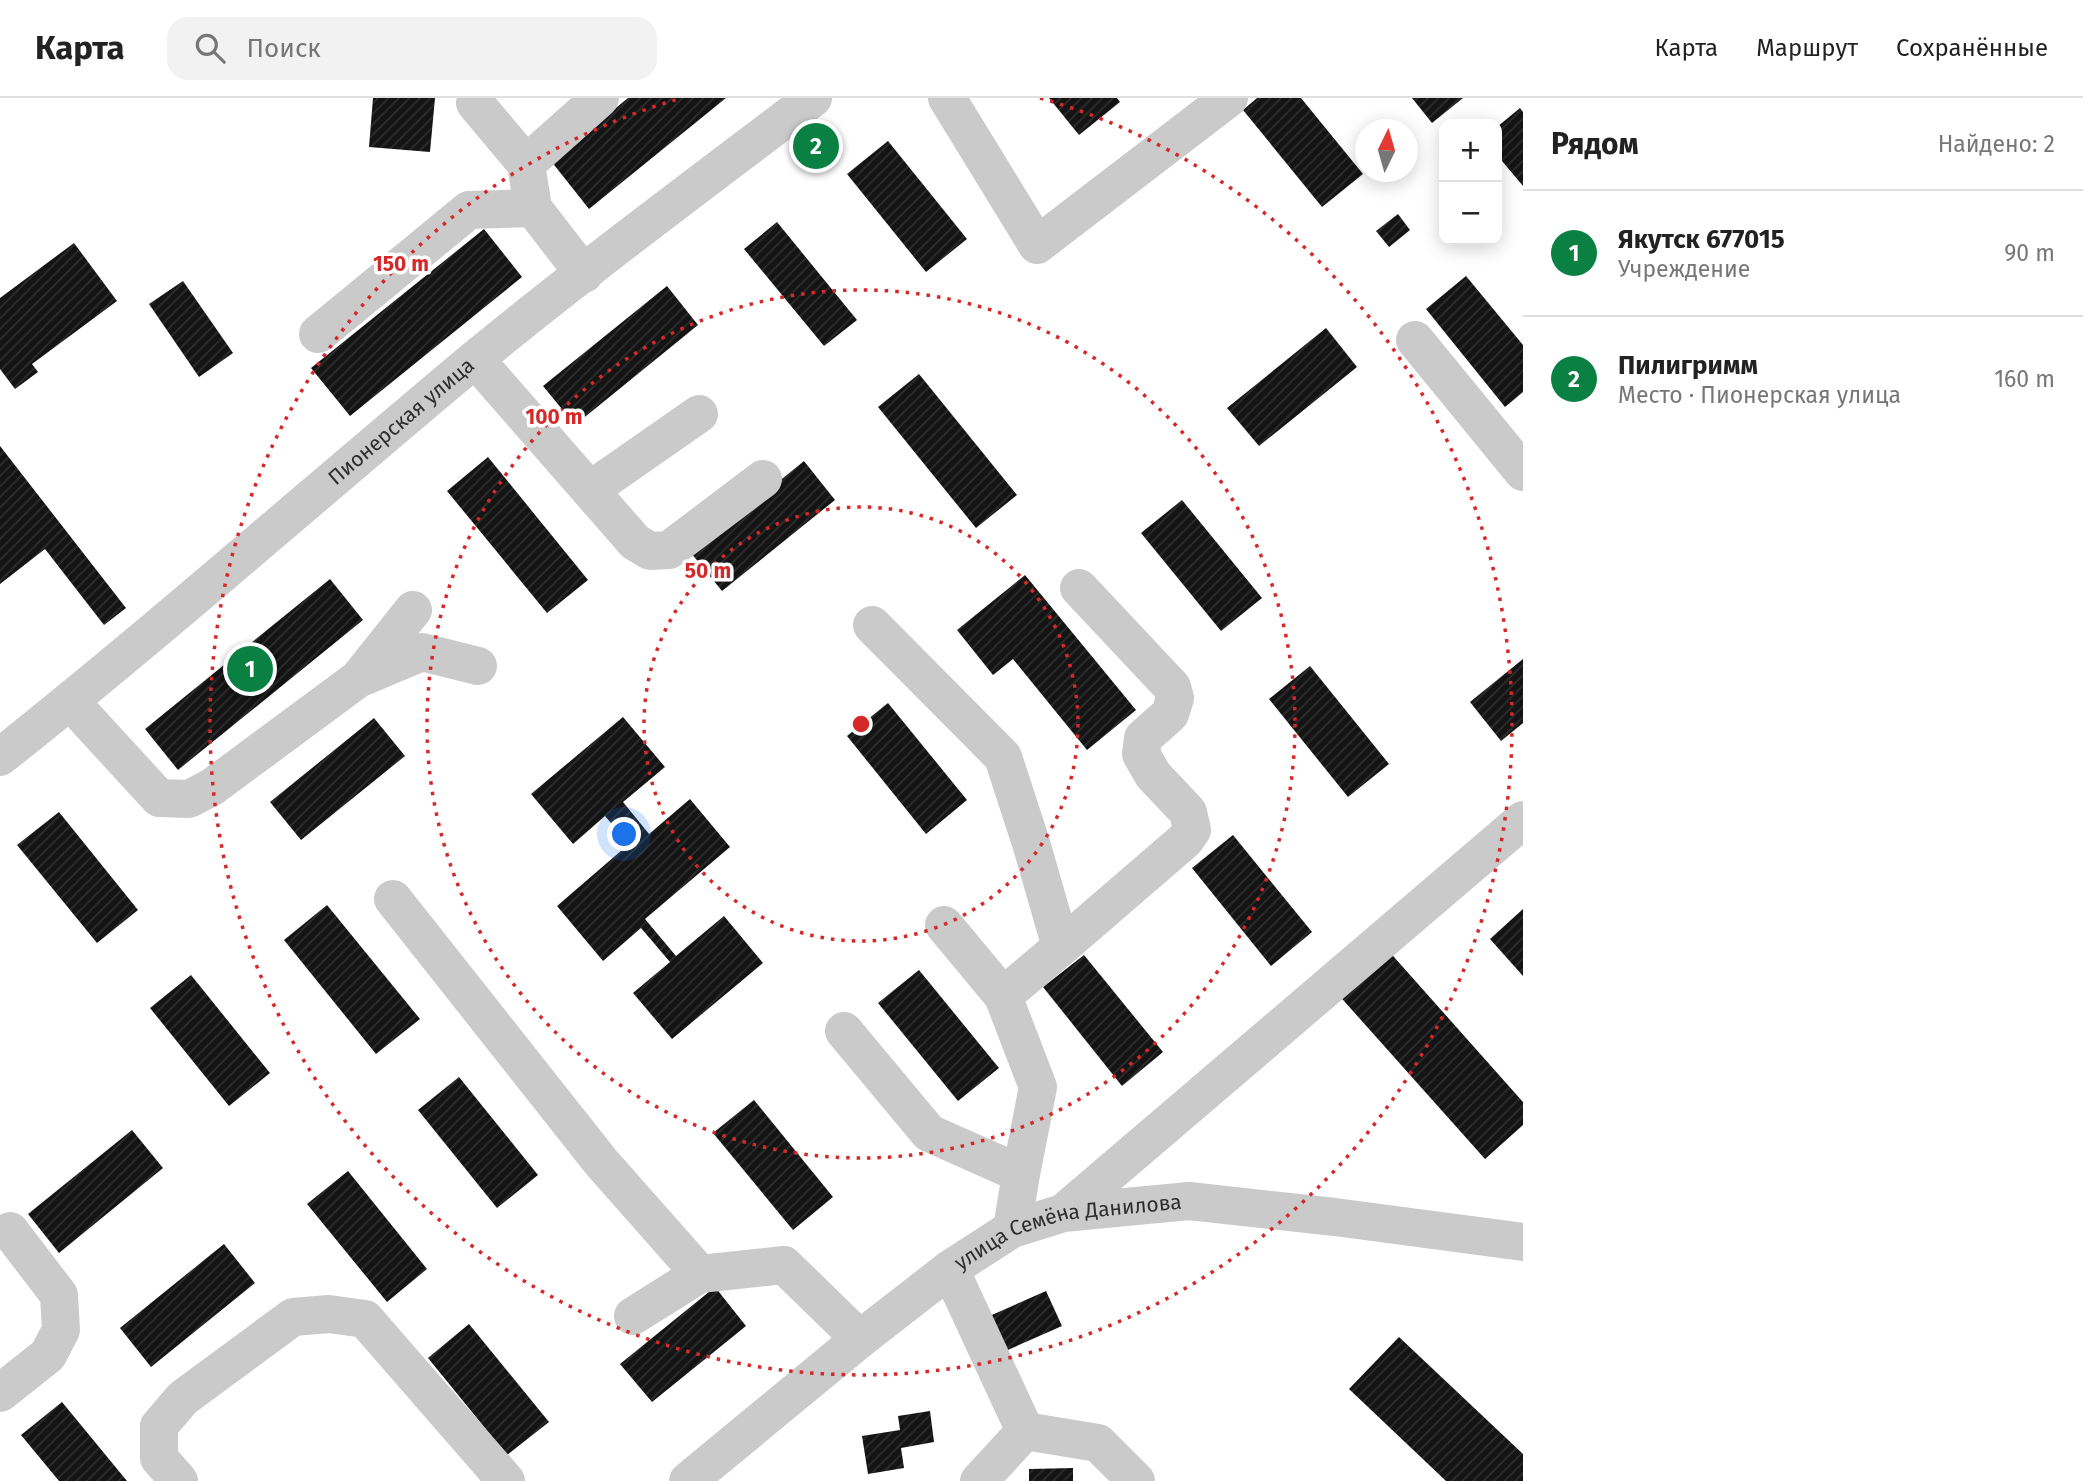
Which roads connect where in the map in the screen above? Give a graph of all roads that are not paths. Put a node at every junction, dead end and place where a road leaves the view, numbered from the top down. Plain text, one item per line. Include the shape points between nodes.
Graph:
1 (476, 98) edge
2 (600, 98) edge
3 (813, 98) edge
4 (947, 98) edge
5 (1229, 98) edge
6 (526, 164) junction
7 (533, 208) junction
8 (584, 274) junction
9 (318, 334) dead end
10 (1415, 340) dead end
11 (476, 359) junction
12 (699, 414) dead end
13 (1523, 472) edge
14 (763, 479) dead end
15 (590, 490) junction
16 (1079, 588) dead end
17 (413, 610) dead end
18 (872, 625) dead end
19 (478, 666) dead end
20 (358, 679) junction
21 (70, 701) junction
22 (0, 757) edge
23 (1523, 820) edge
24 (393, 899) dead end
25 (944, 925) dead end
26 (1061, 947) junction
27 (1003, 996) junction
28 (844, 1031) dead end
29 (1021, 1174) junction
30 (1063, 1213) junction
31 (1012, 1229) junction
32 (10, 1231) dead end
33 (1523, 1242) edge
34 (950, 1269) junction
35 (700, 1274) junction
36 (633, 1316) dead end
37 (860, 1339) junction
38 (0, 1393) edge
39 (1025, 1431) junction
40 (179, 1481) edge
41 (506, 1481) edge
42 (688, 1481) edge
43 (979, 1481) edge
44 (1136, 1481) edge

1 - 6 street via 475,103
2 - 6 street
3 - 8 street, Пионерская улица
4 - 5 street via 1037,244
6 - 7 street
7 - 8 street
7 - 9 street via 469,210
8 - 11 street, Пионерская улица
10 - 13 street
11 - 15 street
11 - 21 street, Пионерская улица
12 - 15 street
14 - 15 street via 669,550 650,551 635,541
16 - 26 street via 1172,687 1175,698 1170,713 1143,738 1141,754 1153,775 1188,812 1192,830
17 - 20 street
18 - 26 street via 1003,757
19 - 20 street via 422,652
20 - 21 street via 190,799 159,798
21 - 22 street, Пионерская улица
23 - 30 street
24 - 35 street via 601,1162
25 - 27 street
26 - 27 street
27 - 29 street via 1038,1087
28 - 29 street via 929,1133
29 - 31 street
30 - 31 street, улица Семёна Данилова
30 - 33 street, улица Семёна Данилова via 1189,1201
31 - 34 street, улица Семёна Данилова
32 - 38 street via 60,1295 61,1330 48,1356
34 - 37 street, улица Семёна Данилова
34 - 39 street
35 - 36 street
35 - 37 street via 784,1265
37 - 42 street, улица Семёна Данилова
39 - 43 street
39 - 44 street via 1098,1443
40 - 41 street via 159,1458 159,1426 183,1398 293,1317 330,1314 365,1319

